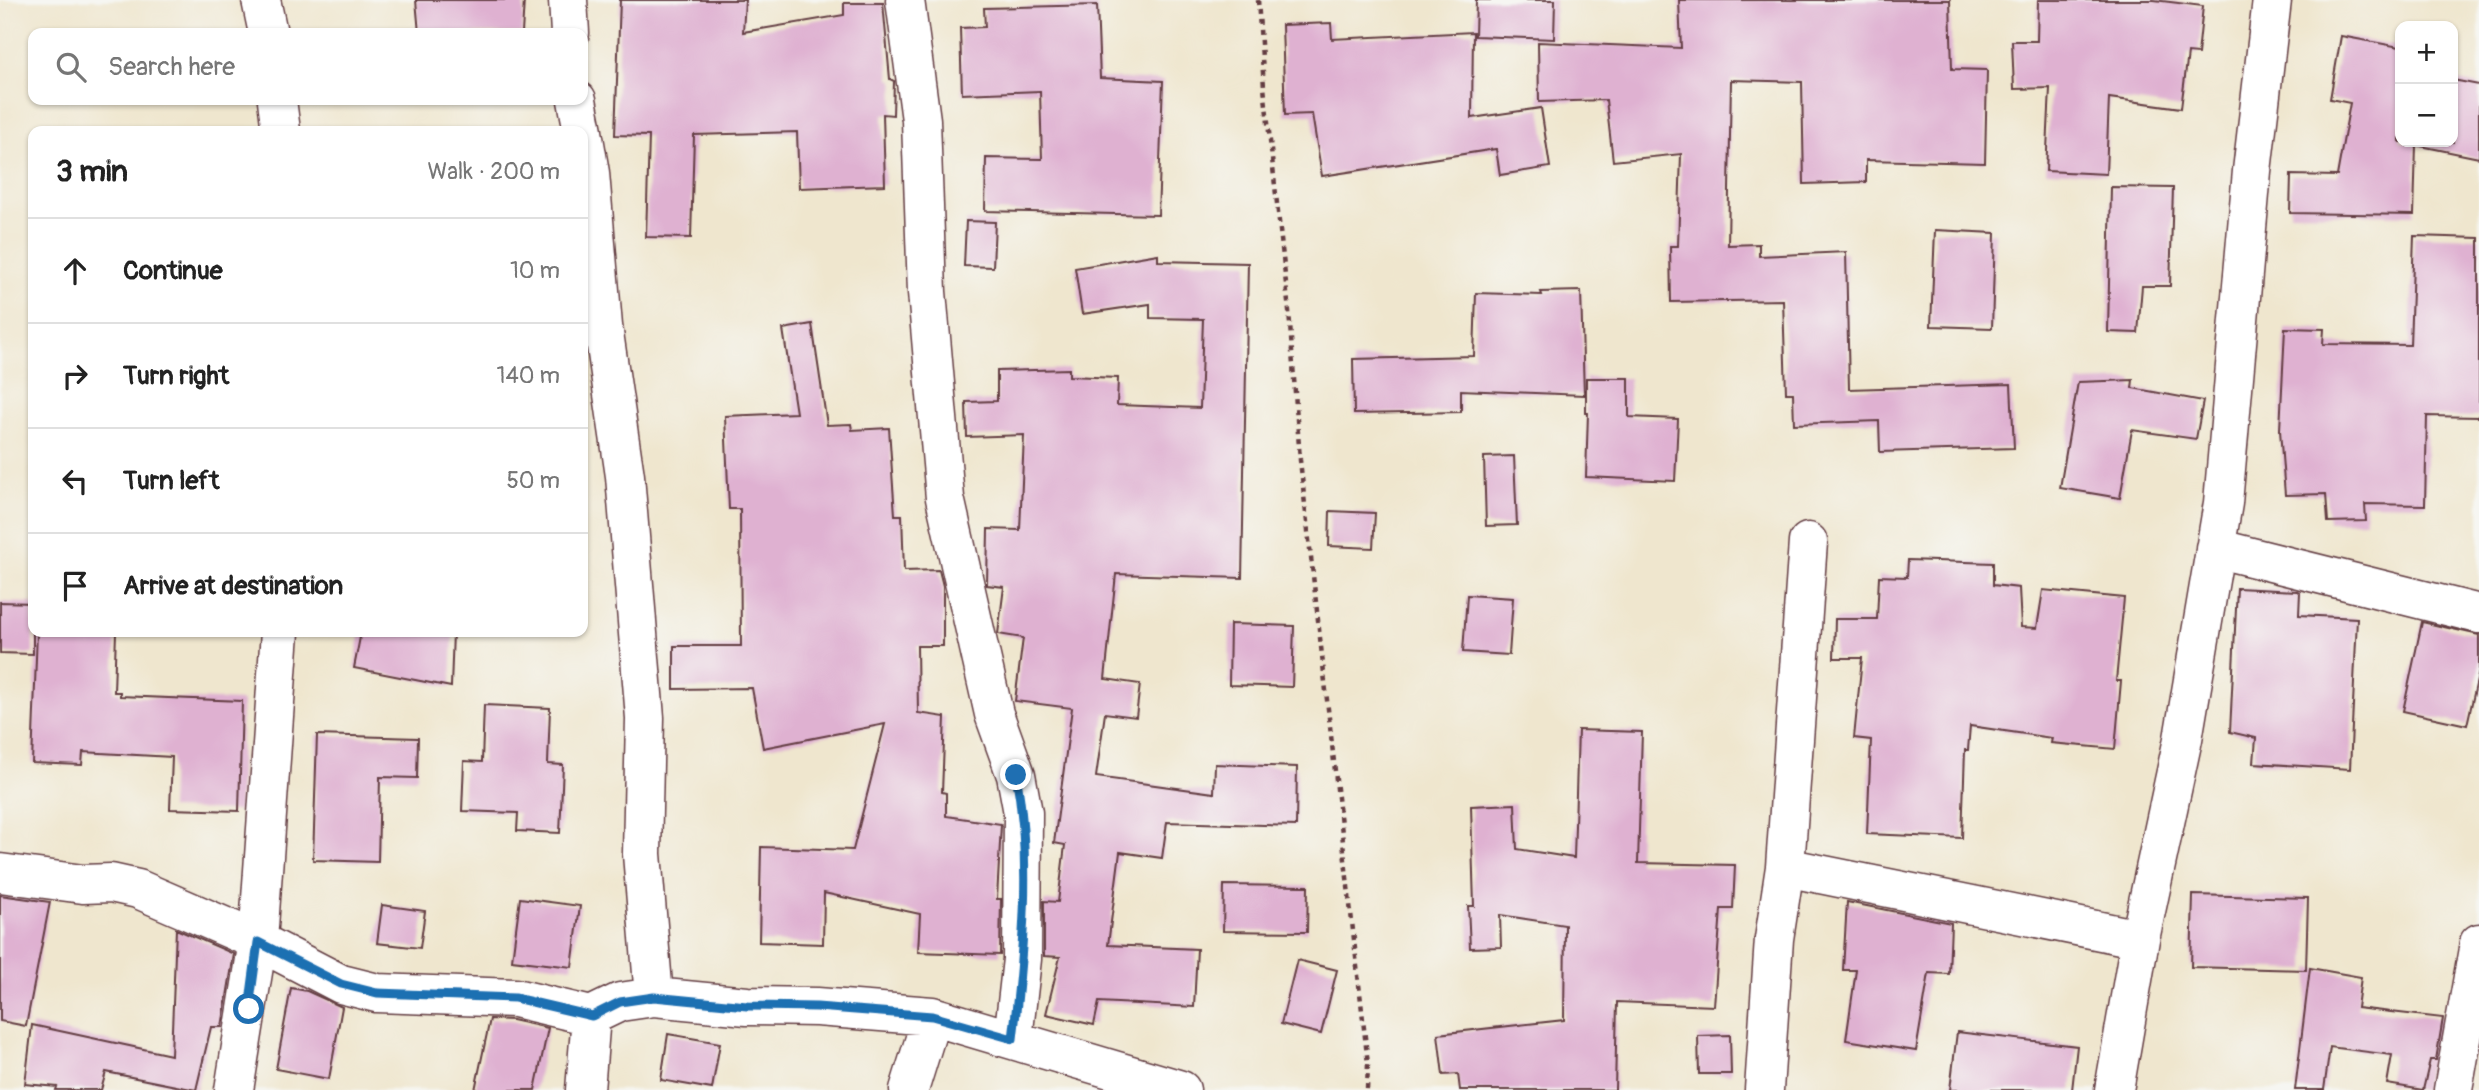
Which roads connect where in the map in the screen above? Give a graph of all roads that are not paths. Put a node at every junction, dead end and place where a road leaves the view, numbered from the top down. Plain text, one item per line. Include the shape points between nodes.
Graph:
1 (261, 0) edge
2 (568, 0) edge
3 (905, 0) edge
4 (2272, 0) edge
5 (267, 28) edge
6 (570, 28) edge
7 (278, 105) edge
8 (579, 105) edge
9 (280, 126) edge
10 (582, 126) edge
11 (588, 161) edge
12 (1808, 542) dead end
13 (2216, 548) junction
14 (2479, 614) edge
15 (280, 637) edge
16 (1785, 867) junction
17 (0, 873) edge
18 (2140, 939) junction
19 (258, 942) junction
20 (2479, 943) edge
21 (654, 997) junction
22 (592, 1016) junction
23 (932, 1016) junction
24 (1013, 1039) junction
25 (234, 1090) edge
26 (585, 1090) edge
27 (909, 1090) edge
28 (1181, 1090) edge
29 (1764, 1090) edge
30 (2114, 1090) edge
31 (2453, 1090) edge

1 - 5 street
2 - 6 street
3 - 24 street via 921,120 927,292 945,498 994,715 1016,775 1023,813 1022,959
4 - 13 street
7 - 9 street
8 - 10 street
11 - 21 street via 603,326 625,476 644,704 642,854
12 - 16 street
13 - 14 street
13 - 18 street via 2183,739
15 - 19 street
16 - 18 street
16 - 29 street via 1774,939
17 - 19 street via 138,889
18 - 30 street
19 - 22 street via 341,984 377,993 515,998
19 - 25 street
20 - 31 street
21 - 22 street via 620,1002
21 - 23 street
22 - 26 street
23 - 24 street
23 - 27 street
24 - 28 street

